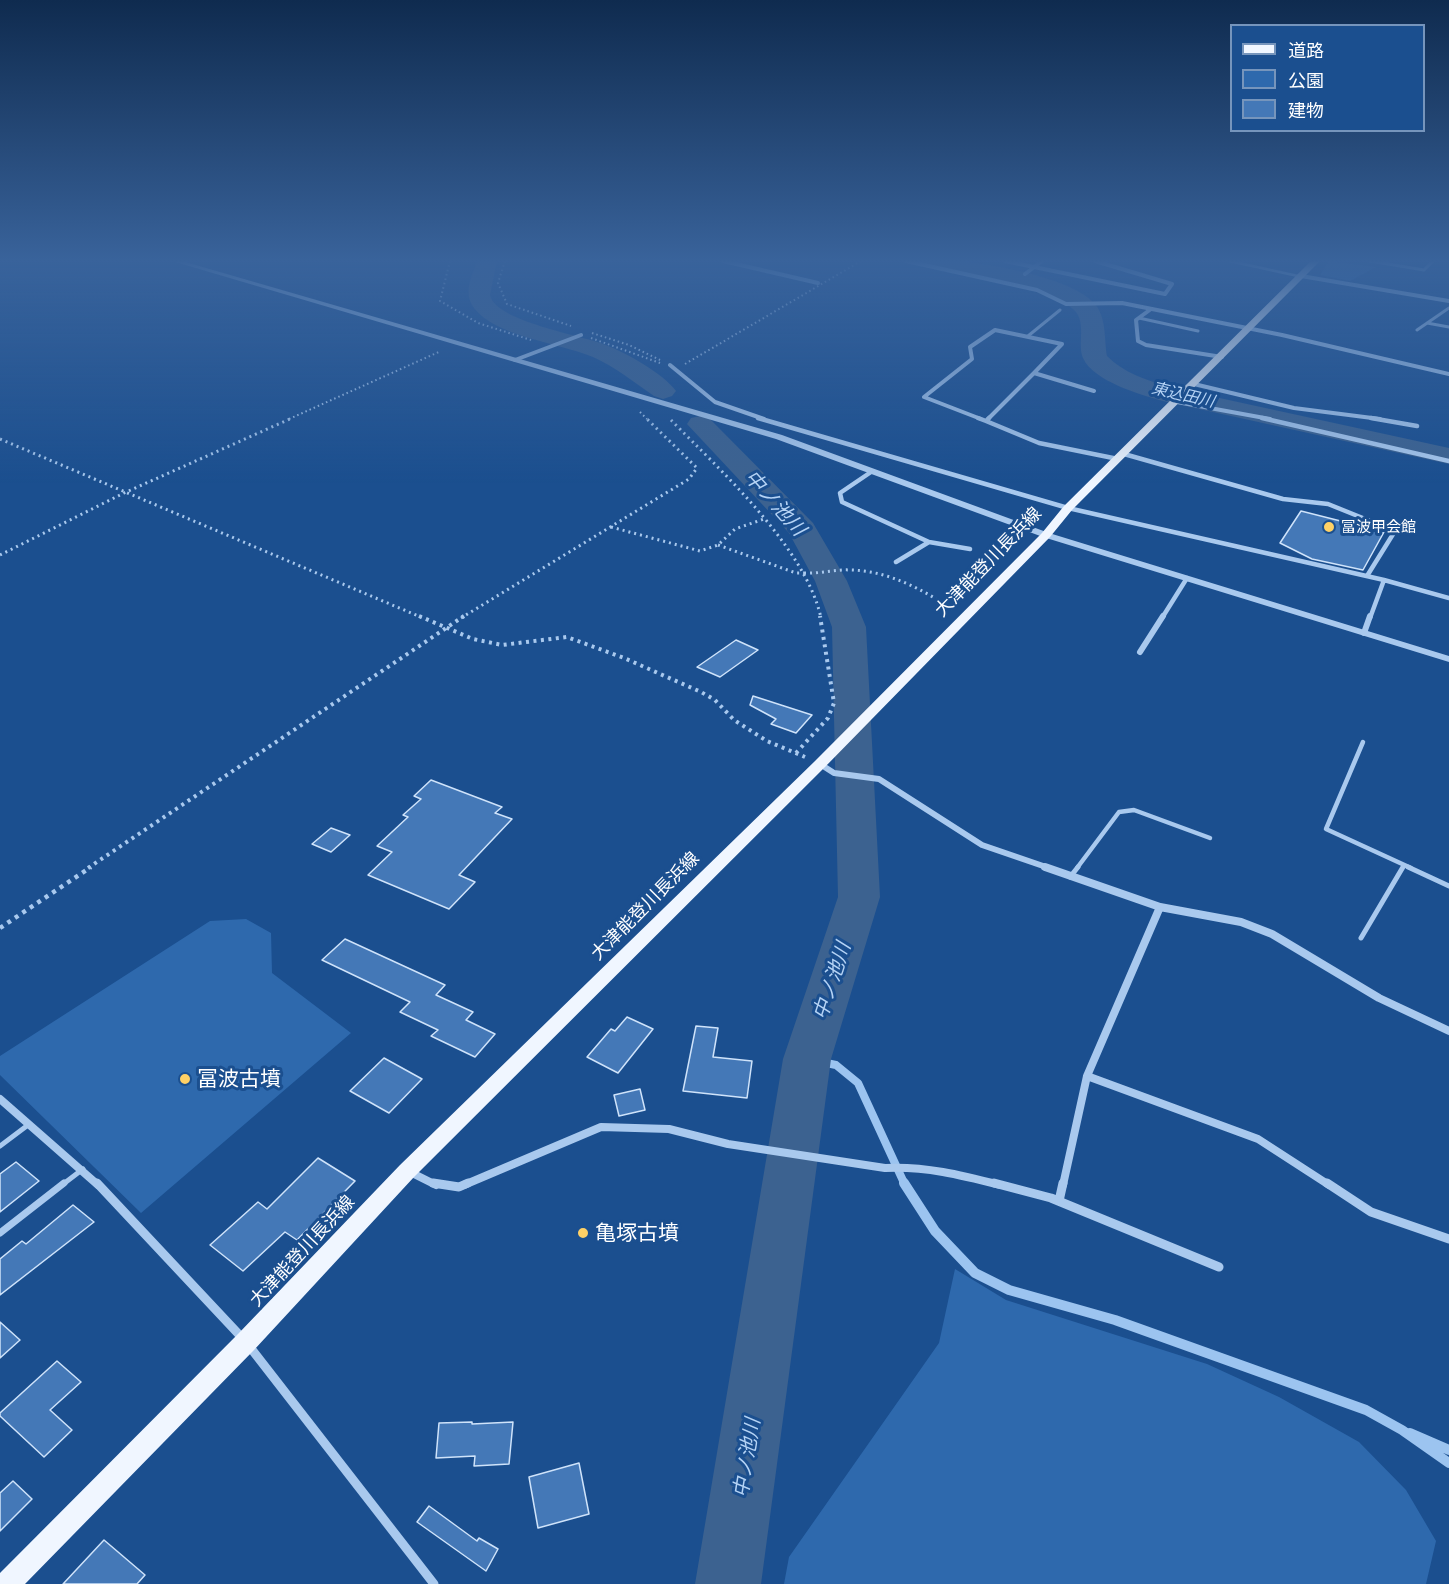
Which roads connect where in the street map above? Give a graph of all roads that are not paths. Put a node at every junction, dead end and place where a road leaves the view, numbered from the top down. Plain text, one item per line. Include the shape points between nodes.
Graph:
1 (426, 335) edge
2 (580, 335) road end
3 (987, 335) edge
4 (1022, 335) edge
5 (1137, 335) edge
6 (1243, 335) edge
7 (1270, 335) edge
8 (1028, 336) joint
9 (1222, 357) junction
10 (515, 360) junction
11 (670, 365) road end
12 (1034, 373) junction
13 (1449, 374) edge
14 (1191, 387) junction
15 (1094, 391) dead end
16 (1178, 401) junction
17 (986, 422) junction
18 (1417, 426) dead end
19 (1121, 457) junction
20 (1449, 461) edge
21 (871, 472) junction
22 (1068, 508) junction
23 (1046, 535) junction
24 (929, 542) junction
25 (970, 549) dead end
26 (896, 562) dead end
27 (1367, 576) junction
28 (1187, 578) junction
29 (1384, 580) junction
30 (1449, 598) edge
31 (1364, 633) junction
32 (1140, 652) dead end
33 (1449, 659) edge
34 (1363, 742) dead end
35 (828, 763) junction
36 (1210, 838) dead end
37 (1403, 867) junction
38 (1070, 877) junction
39 (1449, 886) edge
40 (1160, 907) junction
41 (1361, 938) dead end
42 (1449, 1031) edge
43 (1087, 1076) junction
44 (0, 1099) edge
45 (28, 1125) junction
46 (0, 1146) edge
47 (83, 1169) junction
48 (407, 1171) junction
49 (1059, 1201) junction
50 (0, 1233) edge
51 (1449, 1239) edge
52 (1219, 1267) dead end
53 (246, 1342) junction
54 (6, 1584) edge
55 (434, 1584) edge

1 - 10 street
2 - 10 street
3 - 17 street via 970,346 972,359 924,397
4 - 8 street
5 - 9 street via 1138,341 1146,345
6 - 9 main road, 大津能登川長浜線
7 - 13 street
8 - 12 street via 1062,344
9 - 14 main road, 大津能登川長浜線
10 - 21 street via 778,436
11 - 22 street via 715,402 732,410
12 - 15 street
12 - 17 street
14 - 16 main road, 大津能登川長浜線
14 - 18 street via 1293,408
16 - 19 main road, 大津能登川長浜線
16 - 20 street
17 - 19 street via 1040,443
19 - 22 main road, 大津能登川長浜線
19 - 27 street via 1283,499 1328,504 1395,531
21 - 23 street
21 - 24 street via 840,493 842,502
22 - 23 main road, 大津能登川長浜線
22 - 27 street
23 - 28 street
23 - 35 main road, 大津能登川長浜線 via 889,693
24 - 25 street
24 - 26 street
27 - 29 street
28 - 31 street
28 - 32 street
29 - 30 street
29 - 31 street
31 - 33 street
34 - 37 lane via 1326,829
35 - 38 street via 879,779 982,845
35 - 48 main road, 大津能登川長浜線
36 - 38 lane via 1134,810 1119,812
37 - 39 lane
37 - 41 lane
38 - 40 street
40 - 42 street via 1241,922 1272,934 1379,998
40 - 43 street
43 - 49 street
43 - 51 street via 1258,1139 1371,1212
44 - 45 street
45 - 46 lane
45 - 47 street
47 - 50 lane
47 - 53 street
48 - 49 street via 438,1186 459,1187 601,1127 669,1129 822,1159 950,1172
48 - 53 main road, 大津能登川長浜線
49 - 52 street
53 - 54 main road, 大津能登川長浜線
53 - 55 street

